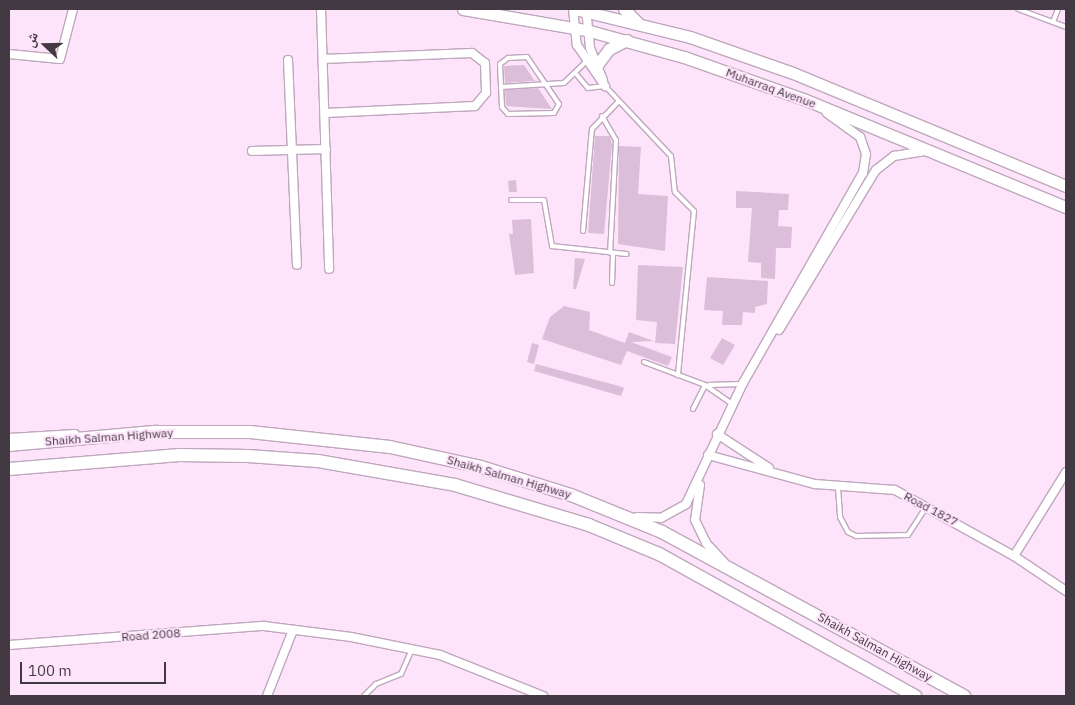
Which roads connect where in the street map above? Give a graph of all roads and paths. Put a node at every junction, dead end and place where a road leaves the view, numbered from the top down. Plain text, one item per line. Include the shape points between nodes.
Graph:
1 (73, 9) edge
2 (321, 9) edge
3 (463, 9) edge
4 (580, 9) edge
5 (624, 9) edge
6 (1019, 9) edge
7 (1058, 9) edge
8 (1053, 22) junction
9 (640, 25) junction
10 (572, 27) junction
11 (1066, 27) edge
12 (586, 30) junction
13 (627, 40) junction
14 (9, 54) edge
15 (323, 59) junction
16 (288, 60) dead end
17 (591, 64) junction
18 (577, 75) junction
19 (547, 84) junction
20 (605, 86) junction
21 (501, 87) junction
22 (806, 100) junction
23 (618, 102) junction
24 (325, 113) junction
25 (602, 116) junction
26 (326, 149) junction
27 (292, 150) junction
28 (252, 151) dead end
29 (928, 152) junction
30 (1066, 186) edge
31 (511, 200) dead end
32 (1066, 207) edge
33 (584, 231) dead end
34 (611, 253) junction
35 (627, 254) dead end
36 (298, 265) dead end
37 (329, 269) dead end
38 (612, 283) dead end
39 (644, 362) dead end
40 (678, 375) junction
41 (743, 383) junction
42 (705, 385) junction
43 (732, 404) junction
44 (693, 409) dead end
45 (109, 435) junction
46 (718, 435) junction
47 (9, 438) edge
48 (9, 445) edge
49 (710, 456) junction
50 (9, 469) edge
51 (1066, 472) edge
52 (780, 474) junction
53 (838, 487) junction
54 (928, 505) junction
55 (615, 512) junction
56 (1014, 556) junction
57 (727, 565) junction
58 (1066, 591) edge
59 (293, 630) junction
60 (9, 645) edge
61 (412, 649) junction
62 (368, 690) junction
63 (267, 696) edge
64 (364, 696) edge
65 (372, 696) edge
66 (543, 696) edge
67 (915, 696) edge
68 (964, 696) edge

1 - 14 street via 60,59
2 - 15 street
3 - 10 main road, Muharraq Avenue
4 - 9 main road, Muharraq Avenue
4 - 10 street
4 - 12 street
5 - 9 main road
6 - 8 lane
7 - 8 lane
8 - 11 lane
9 - 30 main road, Muharraq Avenue via 793,73
10 - 12 main road, Muharraq Avenue
10 - 17 street
12 - 13 main road, Muharraq Avenue
12 - 17 street
13 - 17 main road
13 - 22 main road, Muharraq Avenue
15 - 24 street
15 - 24 street via 472,53 485,63 486,93 475,106
16 - 27 street
17 - 18 lane
17 - 20 street
17 - 20 street
18 - 19 lane via 564,83
18 - 20 lane via 588,88
19 - 21 lane
19 - 21 lane via 533,60 508,58 500,64
19 - 21 lane via 559,104 554,113 508,114 502,107
20 - 23 lane
22 - 29 main road, Muharraq Avenue
22 - 41 street via 854,130 864,145 866,163
23 - 25 lane
23 - 40 lane via 671,156 675,192 696,217
24 - 26 street
25 - 33 lane via 592,129
25 - 34 lane via 615,135
26 - 27 street
26 - 37 street
27 - 28 street
27 - 36 street
29 - 32 main road, Muharraq Avenue
29 - 46 street via 894,156 871,176
31 - 34 lane via 544,200 552,246
34 - 35 lane
34 - 38 lane
39 - 40 lane
40 - 42 lane
41 - 42 lane via 730,387
41 - 43 street
42 - 43 lane
42 - 44 lane
43 - 46 street
45 - 47 street
45 - 48 main road, Shaikh Salman Highway
45 - 55 main road, Shaikh Salman Highway via 250,432 343,440 482,467
46 - 49 street
46 - 52 street, Road 1827
49 - 52 street, Road 1827
49 - 55 street via 678,512 647,519
49 - 57 street via 699,488 695,520 706,543
50 - 67 main road, Shaikh Salman Highway via 179,455 248,456 328,463 455,485 589,525 659,554
51 - 56 street
52 - 53 street, Road 1827
53 - 54 street, Road 1827 via 879,486
53 - 54 lane via 840,517 848,532 856,536 908,535
54 - 56 street, Road 1827
55 - 57 main road, Shaikh Salman Highway
56 - 58 street, Road 1827
57 - 68 main road, Shaikh Salman Highway
59 - 60 street, Road 2008 via 264,626
59 - 61 street, Road 2008
59 - 63 street
61 - 62 lane via 401,674
61 - 66 street, Road 2008 via 440,654
62 - 64 lane
62 - 65 lane

